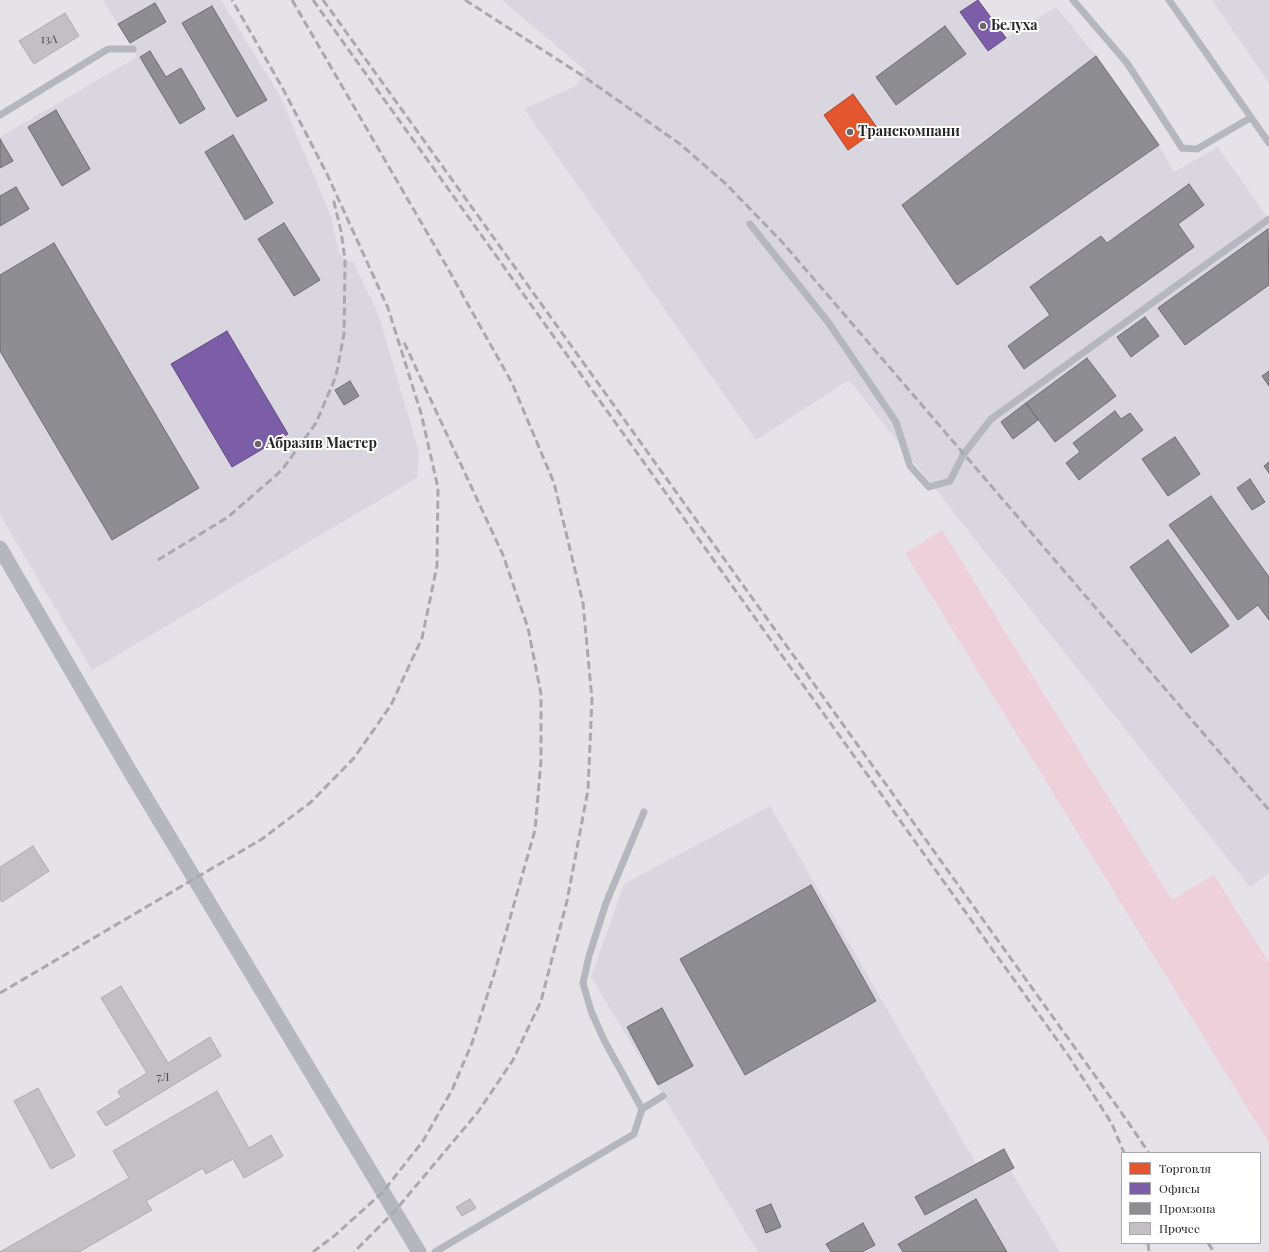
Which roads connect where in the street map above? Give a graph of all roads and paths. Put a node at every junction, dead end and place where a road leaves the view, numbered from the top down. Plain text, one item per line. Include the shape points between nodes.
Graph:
1 (1073, 0) edge
2 (1169, 0) edge
3 (133, 50) dead end
4 (0, 116) edge
5 (1250, 118) junction
6 (1269, 143) edge
7 (1269, 219) edge
8 (750, 224) dead end
9 (0, 548) edge
10 (644, 812) dead end
11 (663, 1096) dead end
12 (642, 1109) junction
13 (419, 1252) edge
14 (435, 1252) edge

1 - 5 lane via 1127,63 1182,148 1197,149
2 - 5 lane
3 - 4 lane via 108,50
5 - 6 lane
7 - 8 lane via 991,419 963,455 950,482 929,487 910,466 896,422 832,328
9 - 13 street via 128,768
10 - 12 lane via 606,903 589,956 584,983 591,1011 604,1040
11 - 12 lane
12 - 14 lane via 634,1134

